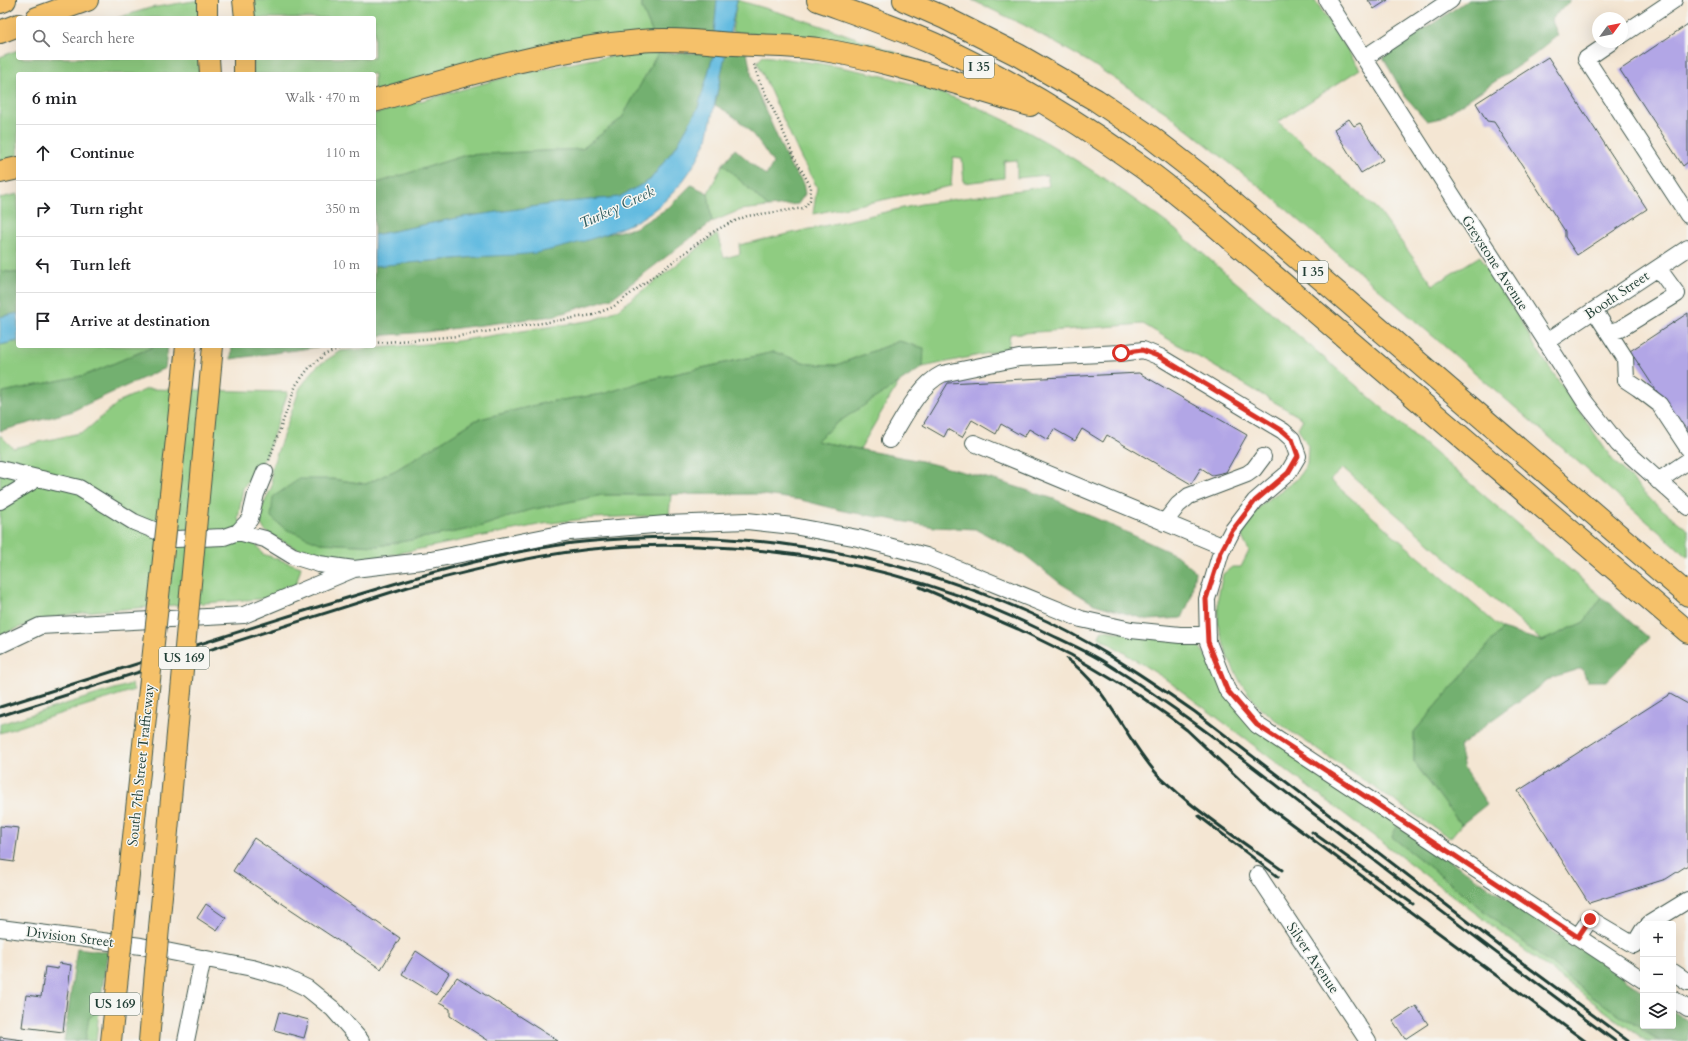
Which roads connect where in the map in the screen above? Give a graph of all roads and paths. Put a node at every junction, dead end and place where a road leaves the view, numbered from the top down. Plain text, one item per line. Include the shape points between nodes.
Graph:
1 (5, 0) edge
2 (87, 0) edge
3 (206, 0) edge
4 (243, 0) edge
5 (818, 0) edge
6 (904, 0) edge
7 (1327, 0) edge
8 (1451, 0) edge
9 (1674, 0) edge
10 (0, 2) edge
11 (43, 16) edge
12 (207, 16) edge
13 (245, 16) edge
14 (16, 26) edge
15 (1628, 31) edge
16 (0, 32) edge
17 (1603, 48) edge
18 (1364, 58) junction
19 (209, 60) edge
20 (244, 60) edge
21 (753, 60) dead end
22 (210, 72) edge
23 (244, 72) edge
24 (376, 100) edge
25 (1068, 116) junction
26 (16, 168) edge
27 (0, 172) edge
28 (1688, 215) edge
29 (1688, 248) edge
30 (1658, 268) junction
31 (1594, 310) junction
32 (1610, 332) junction
33 (1546, 342) junction
34 (376, 344) edge
35 (186, 348) edge
36 (213, 348) edge
37 (340, 348) edge
38 (890, 440) dead end
39 (974, 443) dead end
40 (1688, 448) edge
41 (1264, 457) dead end
42 (1688, 461) edge
43 (0, 469) edge
44 (265, 472) joint
45 (38, 478) junction
46 (1658, 481) junction
47 (0, 501) edge
48 (1688, 507) edge
49 (1164, 523) junction
50 (238, 532) junction
51 (1224, 548) junction
52 (354, 569) junction
53 (1688, 595) edge
54 (1688, 632) edge
55 (1208, 635) junction
56 (0, 645) edge
57 (1258, 875) dead end
58 (1688, 900) edge
59 (1654, 921) edge
60 (0, 928) edge
61 (1578, 937) junction
62 (1639, 948) edge
63 (203, 958) junction
64 (1621, 965) junction
65 (1676, 974) edge
66 (1640, 978) edge
67 (1688, 982) edge
68 (1676, 1001) edge
69 (1688, 1009) edge
70 (111, 1041) edge
71 (149, 1041) edge
72 (186, 1041) edge
73 (361, 1041) edge
74 (1368, 1041) edge

1 - 10 highway
2 - 11 highway
3 - 12 main road
4 - 13 main road
5 - 25 highway, I 35 via 933,44
6 - 53 highway, I 35 via 1018,55 1096,100 1151,138 1210,183
7 - 18 street, Greystone Avenue
8 - 18 street
9 - 15 street
14 - 16 highway
17 - 28 street via 1586,59
18 - 33 street, Greystone Avenue
19 - 22 main road
20 - 23 main road
21 - 34 path via 759,80 794,157 811,187 810,200 804,208 747,216 728,224 711,233 613,307 593,315 459,336
24 - 25 highway via 545,55 641,41 681,40 817,49 887,64
25 - 54 highway, I 35 via 1143,168 1204,216
26 - 27 highway
29 - 30 street, Booth Street
30 - 31 street, Booth Street
30 - 32 street via 1678,294 1620,329
31 - 32 street
31 - 33 street, Booth Street
32 - 40 street via 1625,358 1626,380 1658,404
33 - 46 street, Greystone Avenue via 1590,408 1618,444
35 - 70 main road, South 7th Street Trafficway / US 169, bridge
36 - 71 main road, US 169, bridge
37 - 44 path via 324,355 309,368 296,385
38 - 51 street via 923,388 933,378 942,374 1019,358 1142,350 1160,357 1283,431 1292,439 1298,456 1288,473 1255,501 1232,531
39 - 49 street
41 - 49 street via 1247,474 1189,496
42 - 46 street
43 - 45 street
44 - 50 street via 250,519
45 - 47 street
45 - 50 street via 79,488 134,522 176,539 224,537
46 - 48 street, Greystone Avenue
49 - 51 street
50 - 52 street via 265,539 293,556 319,564
51 - 55 street via 1206,599
52 - 55 street via 431,560 570,532 666,524 747,521 793,526 858,538 926,556 1081,618 1131,630
52 - 56 street via 244,615 40,626
55 - 61 street via 1208,642 1227,690 1257,725
57 - 74 street, Silver Avenue
58 - 59 street
60 - 63 street, Division Street via 141,946
61 - 62 street via 1590,919
61 - 64 street
62 - 64 street
63 - 72 street
63 - 73 street, Division Street via 284,977 307,988 333,1009
64 - 66 street
65 - 67 street
68 - 69 street

